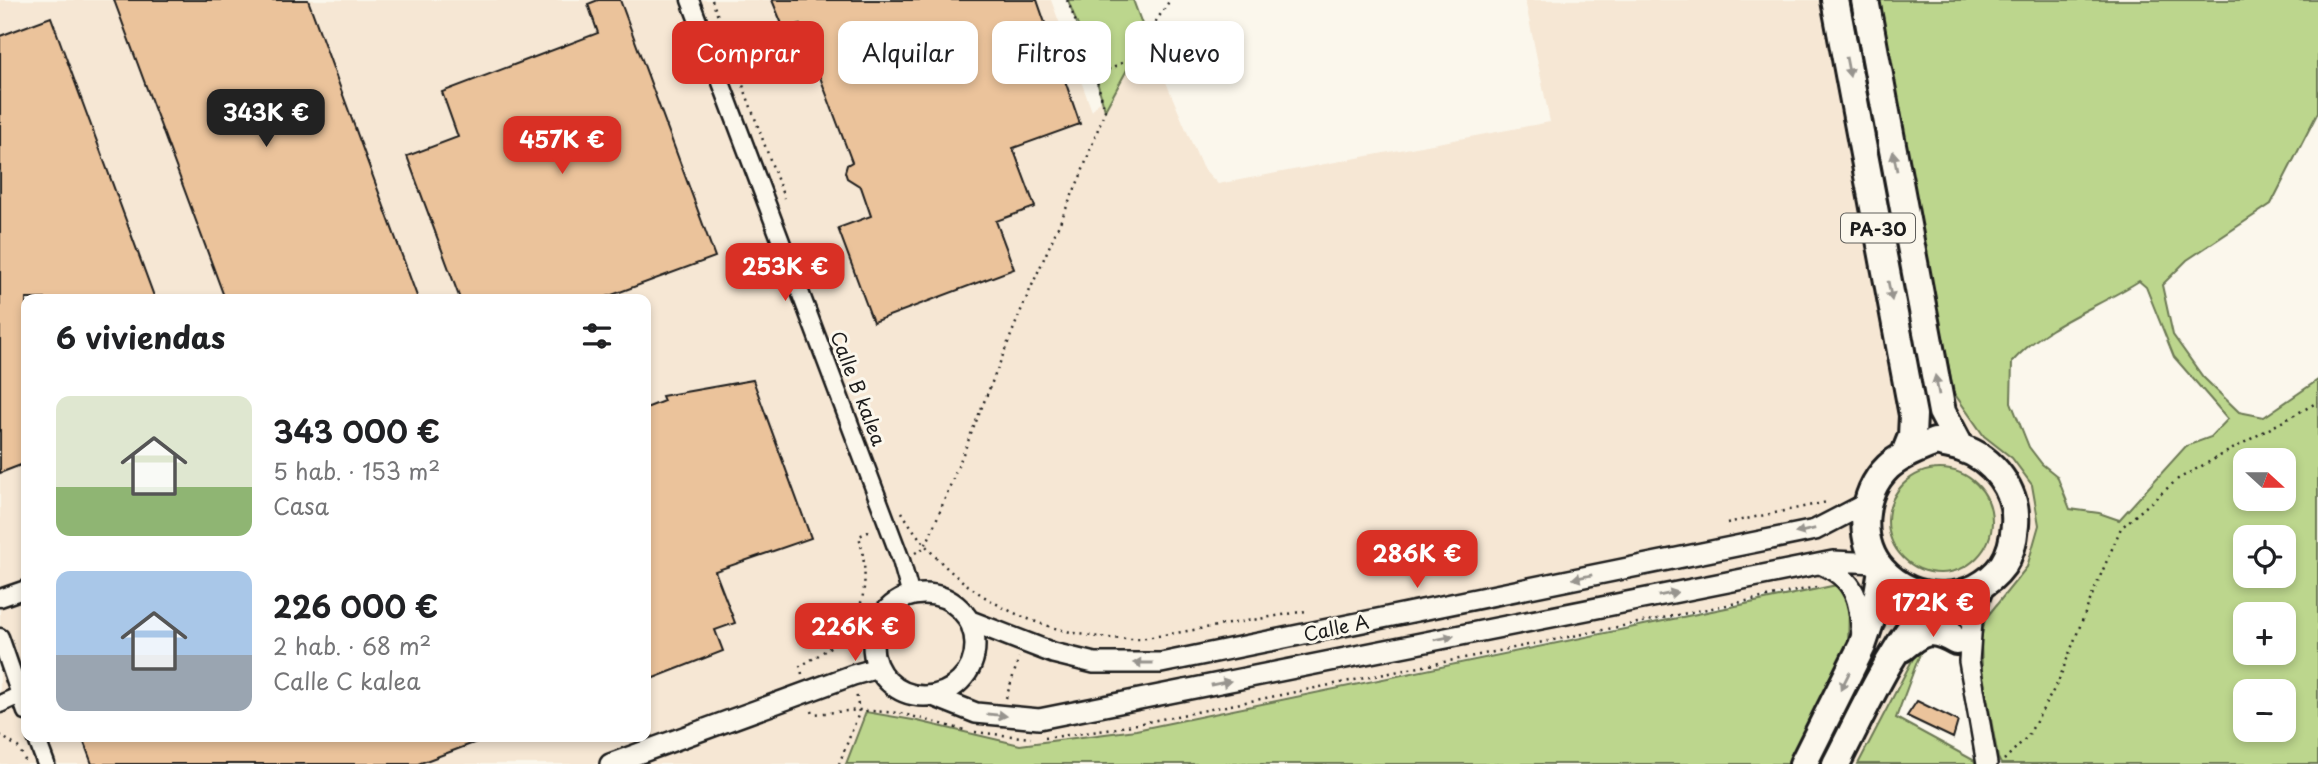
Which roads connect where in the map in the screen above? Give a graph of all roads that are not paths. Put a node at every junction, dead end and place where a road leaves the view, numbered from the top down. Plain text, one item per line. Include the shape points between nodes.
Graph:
1 (690, 0) edge
2 (1835, 0) edge
3 (1865, 0) edge
4 (1961, 448) junction
5 (1904, 456) junction
6 (1867, 503) junction
7 (1820, 564) junction
8 (1880, 567) junction
9 (1985, 583) junction
10 (21, 591) edge
11 (911, 596) junction
12 (1935, 597) junction
13 (0, 598) edge
14 (968, 620) junction
15 (0, 636) edge
16 (1862, 646) junction
17 (1963, 651) junction
18 (1889, 658) junction
19 (878, 668) junction
20 (20, 695) junction
21 (933, 696) junction
22 (21, 698) edge
23 (0, 704) edge
24 (38, 742) edge
25 (46, 764) edge
26 (610, 764) edge
27 (1803, 764) edge
28 (1836, 764) edge
29 (1987, 764) edge

1 - 11 street, Calle B kalea
2 -> 5 highway, PA-30 via 1913,415 1912,436
4 -> 3 highway, PA-30 via 1942,412
4 - 5 highway via 1935,442
4 - 9 highway via 1995,469 2010,490 2016,515 2014,541 2003,565
5 - 6 highway via 1881,476
6 - 8 highway via 1868,544
6 -> 14 street, Calle A via 1815,530 1161,663 1094,663 1053,653
7 - 8 street, Calle A via 1833,561
7 - 16 street via 1851,583
21 -> 7 street, Calle A via 998,725
8 - 12 highway via 1897,584
8 - 16 highway via 1876,605
9 - 12 highway via 1948,597
9 - 17 street
10 - 13 street
11 - 14 street via 925,594 949,601
11 - 19 street via 881,618 873,643
12 - 17 street
12 - 18 highway
14 - 21 street via 975,646 967,673 958,684
15 - 20 street
16 -> 27 highway
17 - 18 highway via 1942,633 1927,631
17 - 29 street
18 - 28 highway
19 - 21 street via 901,691
19 - 26 street
20 - 22 street
20 - 23 street
24 - 25 street

